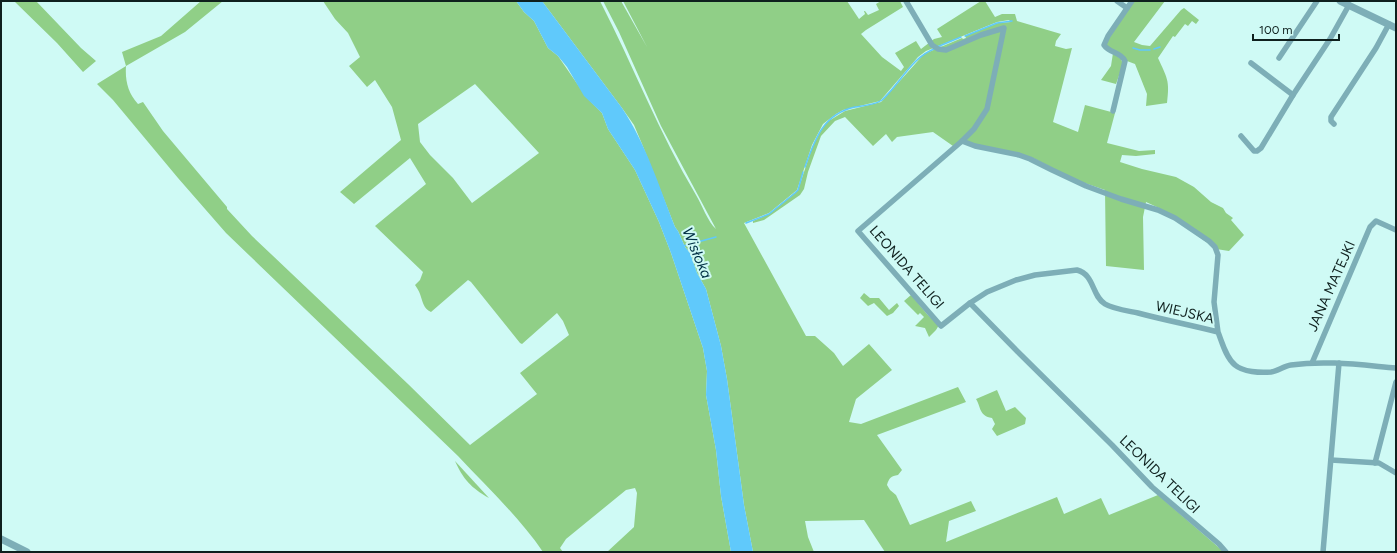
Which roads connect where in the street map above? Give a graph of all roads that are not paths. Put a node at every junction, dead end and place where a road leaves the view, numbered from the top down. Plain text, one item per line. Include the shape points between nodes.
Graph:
1 (906, 1) edge
2 (1117, 1) edge
3 (1132, 1) edge
4 (1317, 1) edge
5 (1340, 1) edge
6 (1349, 5) junction
7 (1127, 8) junction
8 (1389, 24) junction
9 (1396, 28) edge
10 (1279, 58) dead end
11 (1251, 63) dead end
12 (1293, 95) junction
13 (1113, 111) dead end
14 (1334, 124) dead end
15 (1241, 136) dead end
16 (962, 141) junction
17 (1396, 230) edge
18 (970, 302) junction
19 (1218, 332) junction
20 (1312, 363) junction
21 (1339, 363) junction
22 (1396, 368) edge
23 (1396, 382) edge
24 (1332, 460) junction
25 (1375, 463) junction
26 (1396, 473) edge
27 (1, 539) edge
28 (27, 552) edge
29 (1226, 552) edge
30 (1323, 552) edge

1 - 16 street via 930,42 938,49 946,50 1004,28 987,109 974,129
2 - 7 street
3 - 7 street
4 - 10 street
5 - 6 street
6 - 8 street
6 - 12 street
7 - 13 street via 1104,45 1125,61
8 - 9 street
8 - 14 street via 1331,117
11 - 12 street
12 - 15 street via 1261,148 1254,151
16 - 18 street, LEONIDA TELIGI via 858,231 941,326
16 - 19 street via 1019,155 1086,186 1149,206 1175,218 1209,241 1218,255 1214,302
17 - 20 street, JANA MATEJKI via 1376,221 1370,228
18 - 19 street, WIEJSKA via 1016,280 1051,272 1077,270 1088,276 1105,304
18 - 29 street, LEONIDA TELIGI via 1152,487
19 - 20 street, WIEJSKA via 1234,365 1244,369 1271,372 1289,366
20 - 21 street, WIEJSKA
21 - 22 street, WIEJSKA
21 - 24 street
23 - 25 street
24 - 25 street
24 - 30 street
25 - 26 street
27 - 28 street

